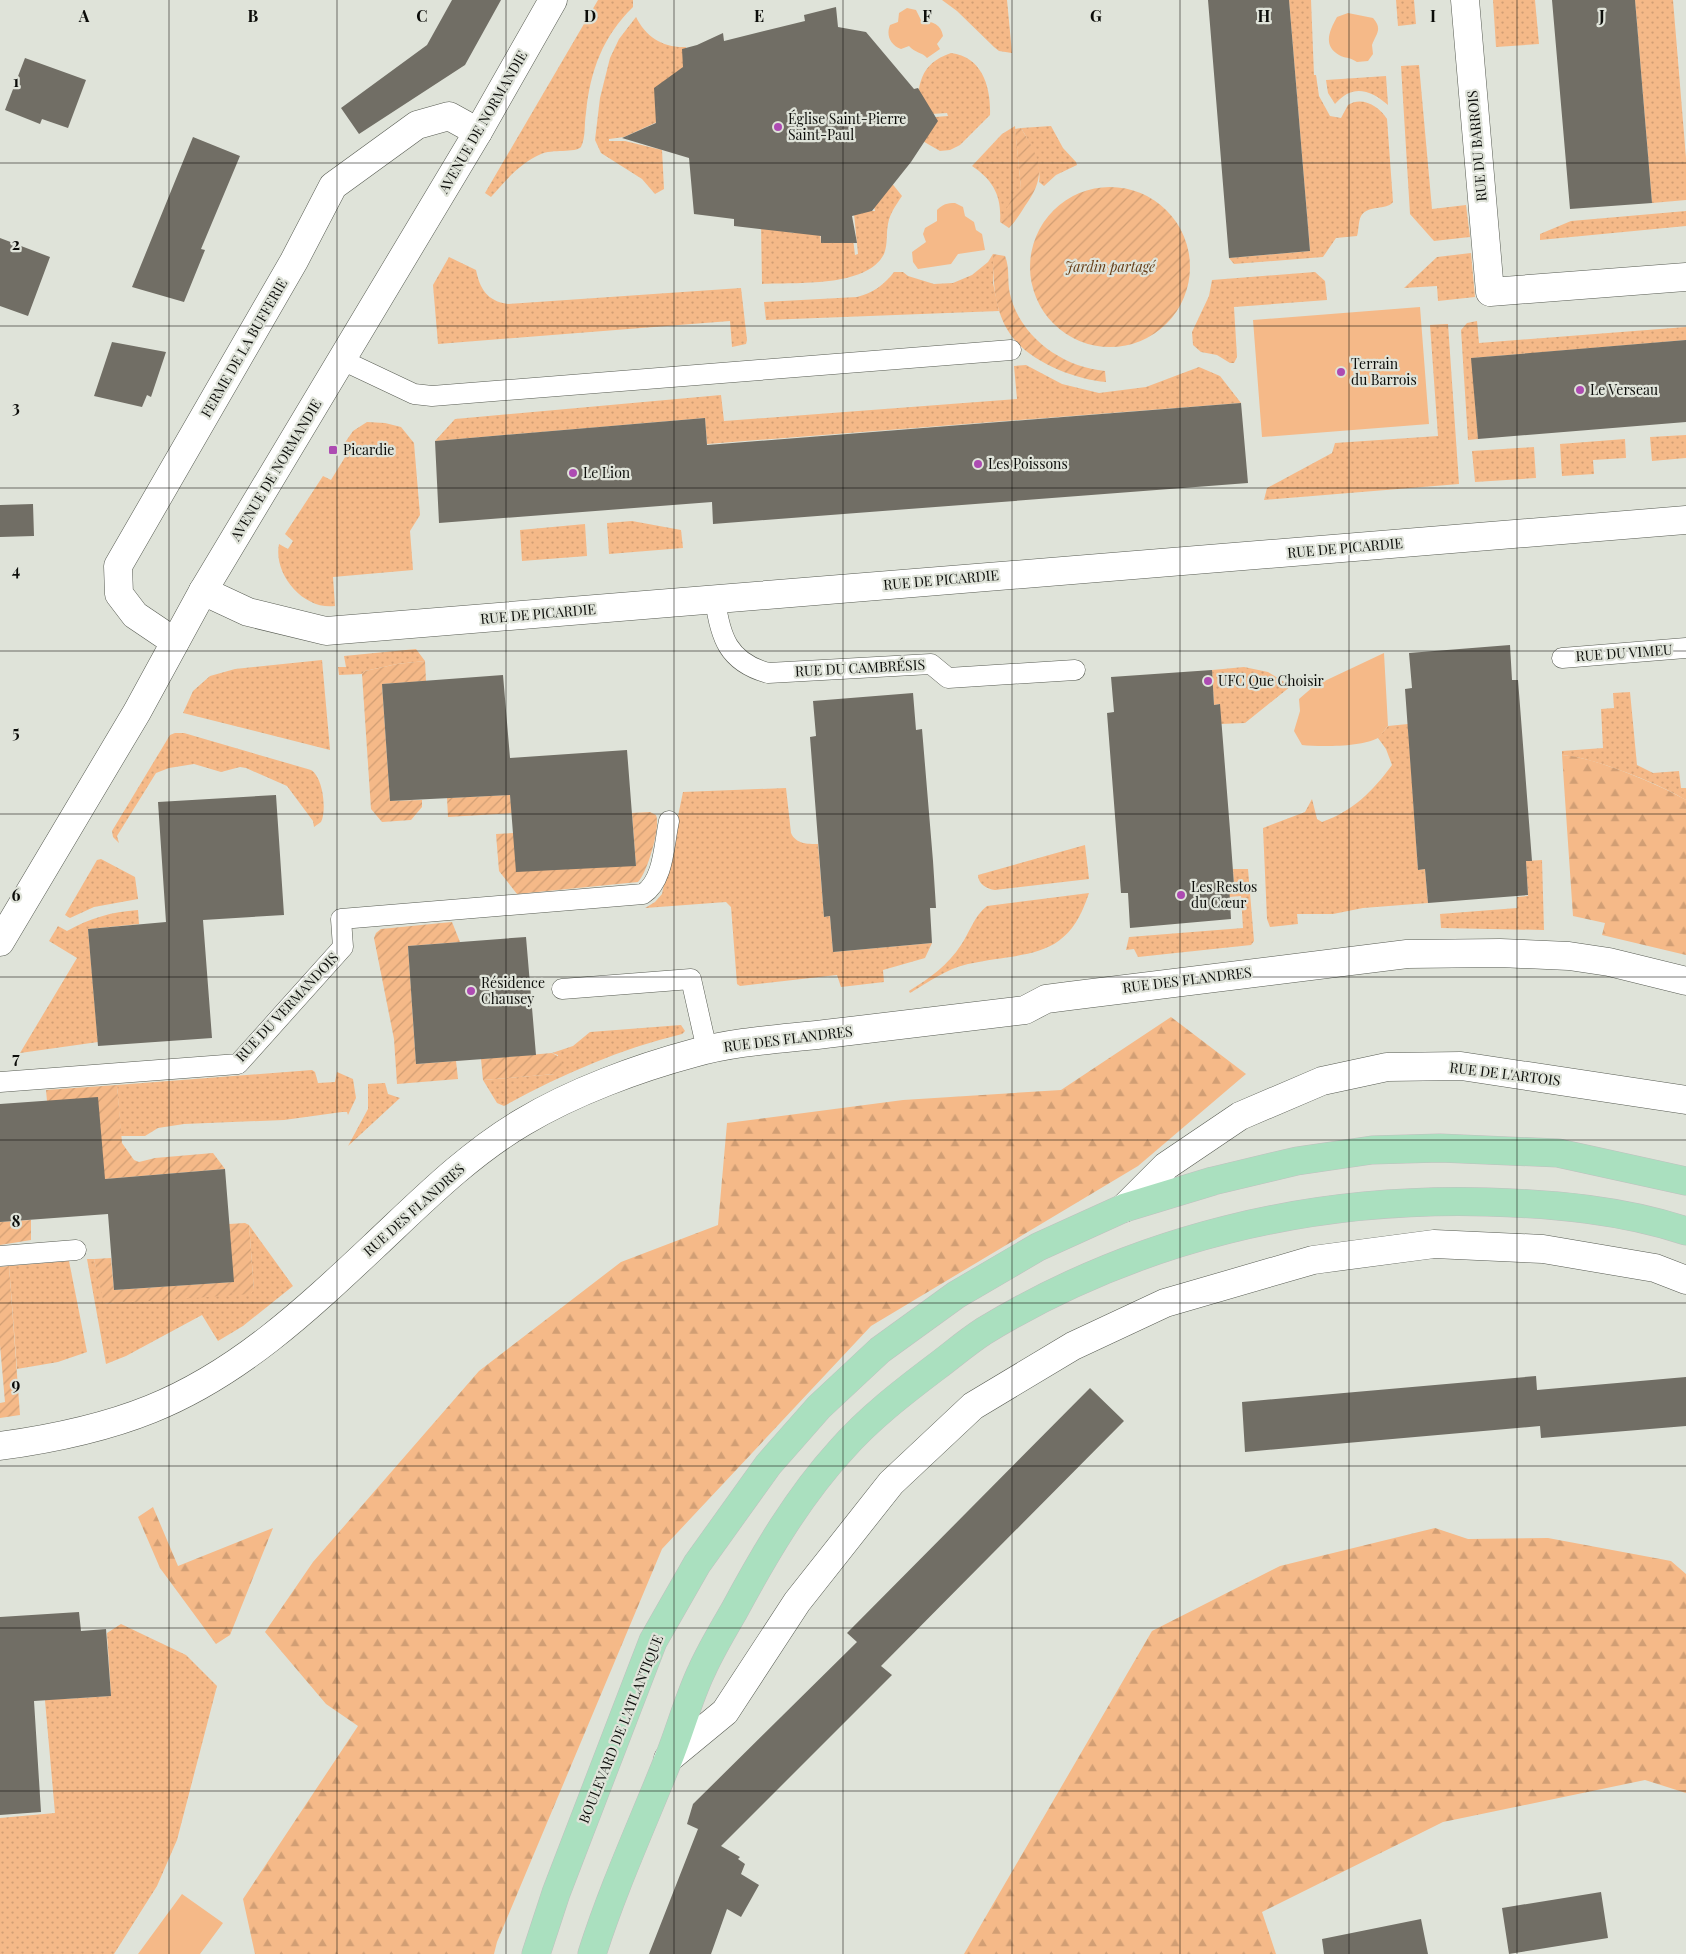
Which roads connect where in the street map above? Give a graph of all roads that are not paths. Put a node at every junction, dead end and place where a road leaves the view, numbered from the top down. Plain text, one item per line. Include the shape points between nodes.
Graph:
1 (553, 0) edge
2 (1465, 0) edge
3 (478, 132) junction
4 (1686, 277) edge
5 (1011, 350) dead end
6 (342, 360) junction
7 (1686, 520) edge
8 (203, 591) junction
9 (715, 599) junction
10 (176, 642) junction
11 (1686, 648) edge
12 (1562, 658) dead end
13 (1074, 670) dead end
14 (669, 821) dead end
15 (0, 942) edge
16 (1686, 981) edge
17 (562, 989) dead end
18 (702, 1051) junction
19 (0, 1082) edge
20 (1686, 1100) edge
21 (1686, 1181) edge
22 (1124, 1208) junction
23 (1686, 1231) edge
24 (76, 1250) dead end
25 (0, 1256) edge
26 (1686, 1280) edge
27 (0, 1446) edge
28 (668, 1759) junction
29 (536, 1954) edge
30 (592, 1954) edge

1 - 3 street, AVENUE DE NORMANDIE
2 - 4 street, RUE DU BARROIS via 1490,292
3 - 6 street, AVENUE DE NORMANDIE
3 - 10 street, FERME DE LA BUFFERIE via 449,116 416,125 333,186 118,566 120,594 125,601 135,614
5 - 6 lane via 432,396 414,394
6 - 8 street, AVENUE DE NORMANDIE
7 - 9 street, RUE DE PICARDIE
8 - 9 street, RUE DE PICARDIE via 248,612 326,631
8 - 10 street, AVENUE DE NORMANDIE
9 - 13 lane, RUE DU CAMBRÉSIS via 727,646 746,664 768,673 931,664 948,678
10 - 15 street, AVENUE DE NORMANDIE
11 - 12 lane, RUE DU VIMEU
14 - 19 lane, RUE DU VERMANDOIS via 654,886 643,894 341,919 343,948 238,1064
16 - 18 street, RUE DES FLANDRES via 1569,956 1407,954 1046,999 1026,1010
17 - 18 lane via 691,979
18 - 27 street, RUE DES FLANDRES via 604,1084 526,1120 506,1133 430,1194 320,1296 266,1341 204,1383 154,1408 112,1423
20 - 22 street, RUE DE L'ARTOIS via 1461,1066 1387,1067 1322,1081 1240,1116 1166,1166
21 - 22 main road, BOULEVARD DE L'ATLANTIQUE via 1558,1153 1440,1148 1372,1150 1297,1161 1212,1181
22 - 29 main road, BOULEVARD DE L'ATLANTIQUE via 1038,1247 941,1306 880,1350 819,1407 768,1465 697,1564 653,1641 556,1893
23 - 28 main road via 1659,1222 1546,1204 1437,1201 1330,1209 1230,1227 1134,1257 1059,1290 982,1332 907,1388 841,1449 808,1492 745,1591 701,1671
24 - 25 lane
26 - 28 street via 1655,1268 1543,1249 1434,1244 1312,1260 1165,1303 1073,1346 973,1406 891,1483 796,1602 724,1712
28 - 30 main road via 607,1906

